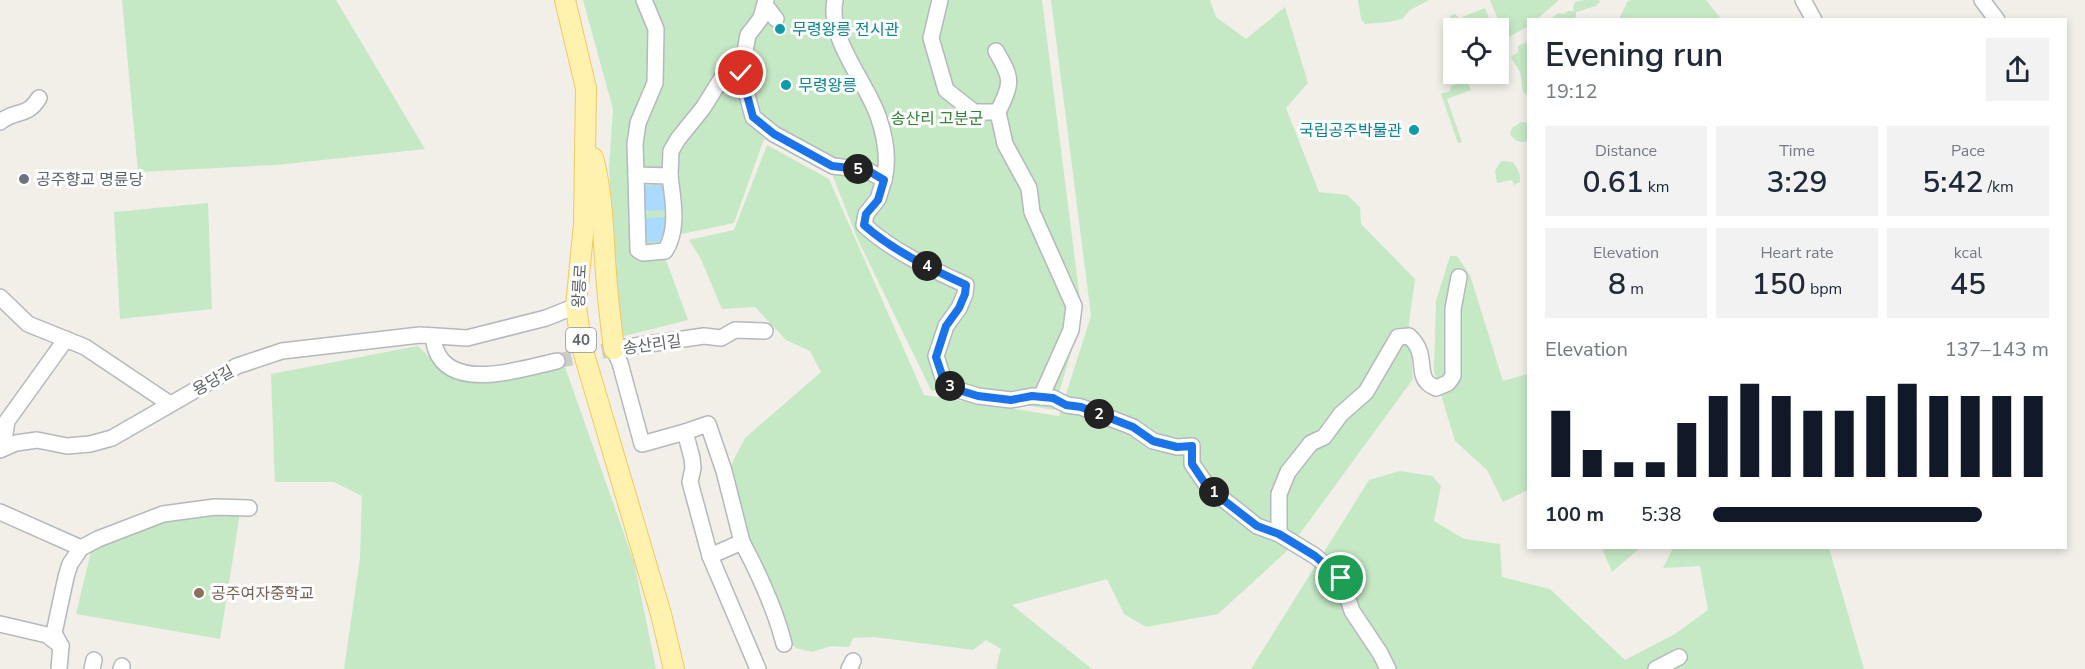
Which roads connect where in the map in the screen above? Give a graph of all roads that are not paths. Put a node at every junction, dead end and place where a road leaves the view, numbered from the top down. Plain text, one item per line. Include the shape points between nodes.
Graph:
1 (565, 0) edge
2 (645, 0) edge
3 (835, 0) edge
4 (940, 0) edge
5 (1803, 0) edge
6 (1982, 0) edge
7 (766, 3) edge
8 (1813, 18) edge
9 (1996, 18) edge
10 (776, 19) dead end
11 (996, 51) dead end
12 (744, 56) junction
13 (39, 98) dead end
14 (998, 112) junction
15 (0, 122) edge
16 (586, 134) junction
17 (636, 175) junction
18 (670, 176) junction
19 (884, 180) junction
20 (1459, 277) dead end
21 (0, 297) edge
22 (576, 306) junction
23 (765, 331) dead end
24 (434, 336) junction
25 (66, 339) junction
26 (614, 349) junction
27 (557, 361) tunnel mouth
28 (1041, 397) junction
29 (170, 404) junction
30 (685, 432) junction
31 (1, 449) edge
32 (249, 508) dead end
33 (0, 512) edge
34 (1279, 534) junction
35 (742, 542) junction
36 (81, 548) junction
37 (710, 556) junction
38 (0, 624) edge
39 (784, 644) dead end
40 (61, 646) junction
41 (1679, 657) dead end
42 (59, 669) edge
43 (674, 669) edge
44 (758, 669) edge
45 (1389, 669) edge
46 (1656, 669) edge

1 - 16 main road, 왕릉로 / 40 via 586,88
2 - 17 street via 656,29 655,84 638,123
3 - 19 street via 832,13 842,43 878,116 888,167
4 - 14 street via 931,38 946,90 974,112
5 - 8 street
6 - 9 street
7 - 10 street
7 - 12 street via 748,35
11 - 14 street via 1009,73 1008,91
12 - 18 street via 724,73 678,139 672,151
12 - 19 street via 741,73 753,117 774,134 832,166 867,170
13 - 15 street via 33,108
14 - 28 street via 1005,144 1029,188 1032,212 1074,306 1071,330
16 - 22 main road, 왕릉로 / 40 via 584,224
16 - 26 main road via 603,215
17 - 18 street
17 - 18 street via 638,250 643,253 665,251 670,244 674,224
19 - 28 street via 864,225 922,263 966,285 936,357 943,378 952,388 978,396 1011,400
20 - 34 street via 1453,309 1454,376 1436,388 1427,383 1416,342 1409,336 1398,337 1366,392 1341,414 1324,437 1311,442 1288,472 1279,494
21 - 25 street via 28,324
22 - 24 street, 용당길 via 546,318 467,338
22 - 43 main road, 왕릉로 / 40 via 581,344
23 - 26 street, 송산리길 via 735,330 721,338 704,336
24 - 27 street via 436,350 446,364 459,372 479,376
24 - 29 street, 용당길 via 282,351 237,366
25 - 29 street via 85,347
25 - 31 street, 용당길 via 7,421
26 - 30 street via 642,444
28 - 34 street via 1115,419 1153,441 1192,446 1192,464 1208,488 1257,526
29 - 31 street, 용당길 via 112,438 90,444 67,446 38,440
30 - 35 street via 708,424
30 - 37 street via 692,458 690,482
32 - 36 street via 215,507 163,514
33 - 36 street
34 - 45 street via 1341,578 1352,611
35 - 37 street
35 - 39 street via 761,579
36 - 40 street via 70,564 54,633
37 - 44 street
38 - 40 street via 47,635
40 - 42 street
41 - 46 street

